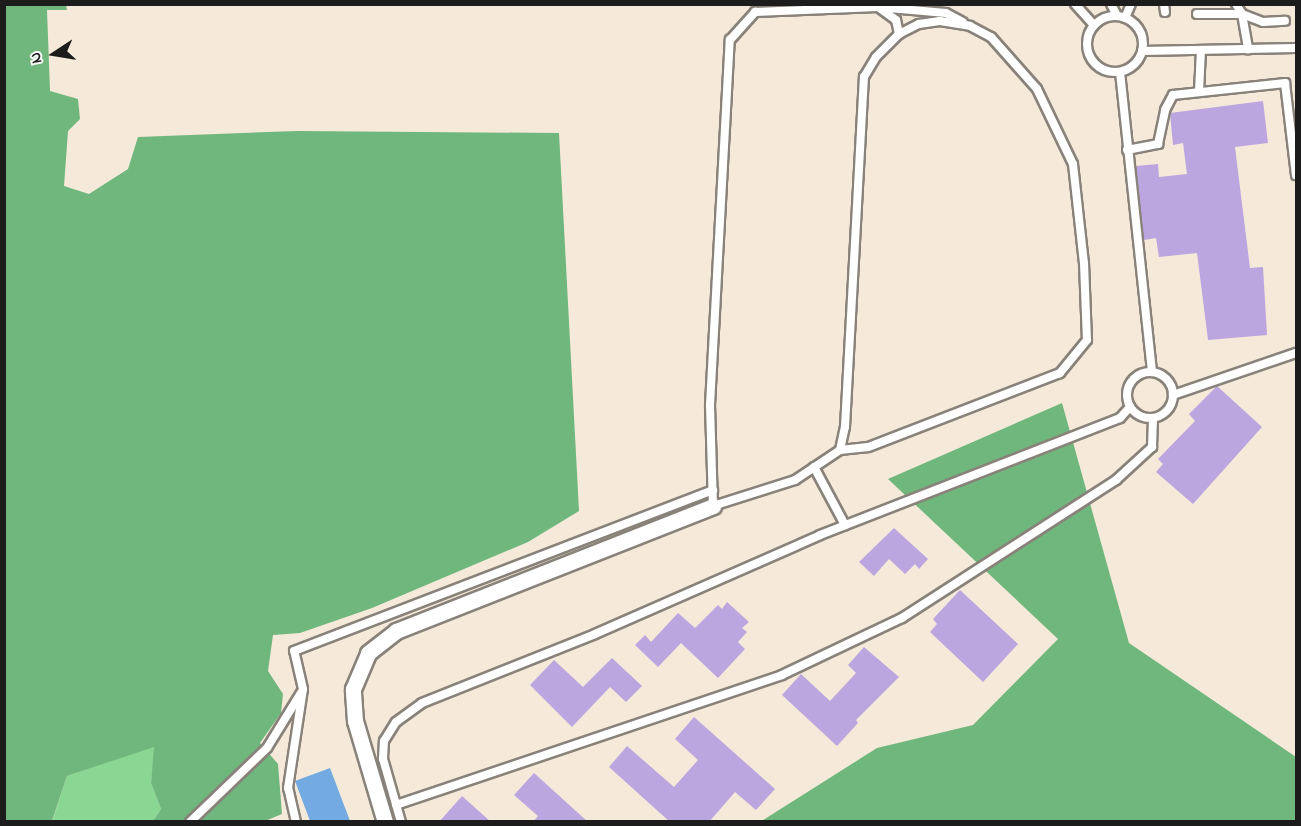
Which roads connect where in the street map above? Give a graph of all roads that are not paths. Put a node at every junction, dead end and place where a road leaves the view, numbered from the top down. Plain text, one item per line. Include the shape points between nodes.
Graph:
1 (1075, 4) edge
2 (1111, 4) edge
3 (1131, 4) edge
4 (1236, 4) edge
5 (878, 7) junction
6 (1197, 14) dead end
7 (1242, 14) junction
8 (1121, 17) junction
9 (1285, 21) dead end
10 (1094, 25) junction
11 (970, 26) junction
12 (899, 34) junction
13 (1296, 48) edge
14 (1248, 49) junction
15 (1201, 50) junction
16 (1142, 51) junction
17 (1120, 72) junction
18 (1199, 92) junction
19 (1126, 150) junction
20 (1296, 175) edge
21 (1296, 353) edge
22 (1152, 372) junction
23 (1173, 395) junction
24 (1130, 407) junction
25 (1153, 418) junction
26 (840, 450) junction
27 (814, 467) junction
28 (713, 498) junction
29 (845, 525) junction
30 (303, 689) junction
31 (396, 805) junction
32 (189, 822) edge
33 (296, 822) edge
34 (385, 822) edge
35 (401, 822) edge

1 - 10 lane
2 - 8 lane
3 - 8 lane
4 - 7 lane
5 - 11 lane via 945,13
5 - 12 lane via 896,20
5 - 28 lane via 755,12 730,40 710,405
6 - 7 lane
7 - 9 lane via 1263,22
7 - 14 lane
8 - 10 lane
8 - 16 lane via 1142,35
10 - 17 lane via 1087,41 1090,58 1103,70
11 - 12 lane via 940,21 919,24
11 - 26 lane via 991,38 1037,89 1073,164 1084,263 1087,340 1060,373 868,447
12 - 26 lane via 876,57 864,77 846,427
13 - 14 lane
14 - 15 lane
15 - 16 lane
15 - 18 lane
16 - 17 lane via 1134,65
17 - 19 lane
18 - 19 lane via 1173,95 1165,110 1158,144
18 - 20 lane via 1285,83
19 - 22 lane
21 - 23 lane
22 - 23 lane via 1165,377
22 - 24 lane via 1138,375 1128,386
23 - 25 lane via 1165,413
24 - 25 lane via 1140,416
24 - 29 lane via 1120,418
25 - 31 lane via 1152,447 1116,480 902,618 782,675
26 - 27 lane
27 - 28 lane via 795,480
27 - 29 lane
28 - 30 lane via 294,651
28 - 34 street via 396,631 368,653 353,689 355,721
29 - 31 lane via 595,634 422,703 396,722 384,741 383,759
30 - 32 lane via 267,748
30 - 33 lane via 288,788
31 - 35 lane

